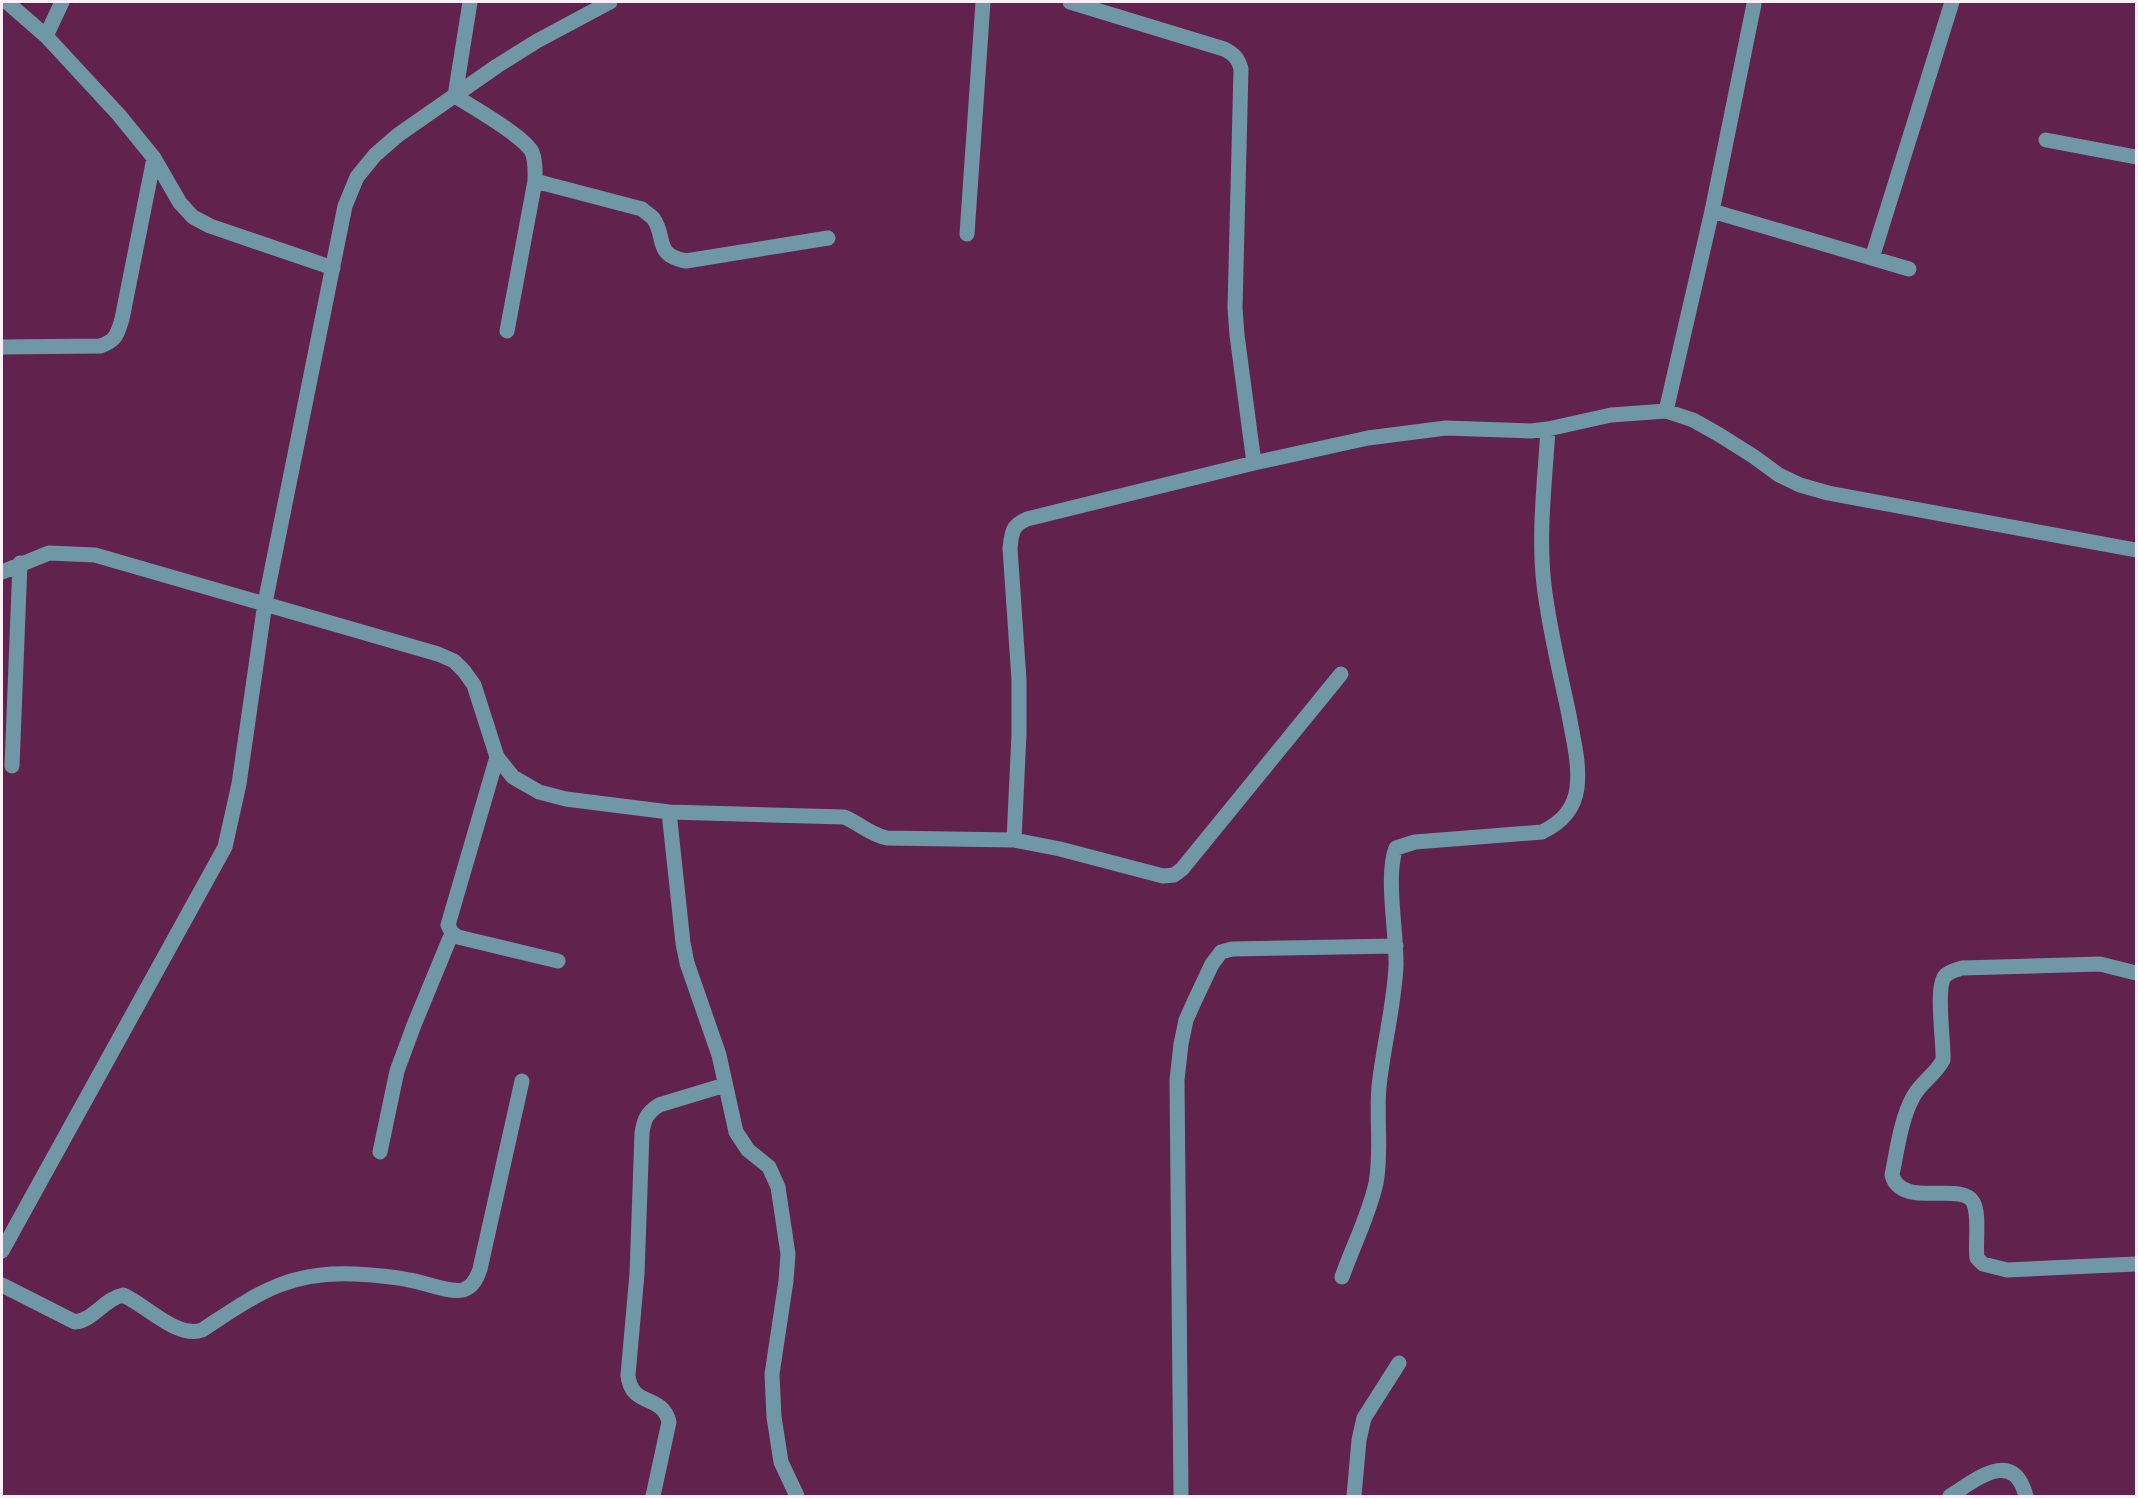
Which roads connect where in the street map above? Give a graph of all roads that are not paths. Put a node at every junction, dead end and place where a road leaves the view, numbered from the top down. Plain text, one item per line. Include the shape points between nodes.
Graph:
1 (8, 2) edge
2 (62, 2) edge
3 (470, 2) edge
4 (610, 2) edge
5 (983, 2) edge
6 (1070, 2) edge
7 (1952, 2) edge
8 (1754, 4) dead end
9 (46, 36) junction
10 (455, 96) junction
11 (2046, 140) dead end
12 (2136, 157) edge
13 (154, 158) junction
14 (535, 181) junction
15 (1712, 211) junction
16 (967, 234) dead end
17 (828, 238) dead end
18 (1872, 258) junction
19 (333, 268) junction
20 (1909, 269) dead end
21 (507, 331) dead end
22 (2, 347) edge
23 (1666, 411) junction
24 (1548, 429) junction
25 (1254, 463) junction
26 (2136, 550) edge
27 (20, 563) junction
28 (2, 572) edge
29 (265, 603) junction
30 (1341, 674) dead end
31 (497, 757) junction
32 (12, 766) dead end
33 (669, 812) junction
34 (1014, 840) junction
35 (452, 933) junction
36 (1396, 946) junction
37 (558, 961) dead end
38 (2136, 973) edge
39 (522, 1081) dead end
40 (725, 1085) junction
41 (380, 1152) dead end
42 (2, 1251) edge
43 (2136, 1264) edge
44 (1342, 1277) dead end
45 (2, 1285) edge
46 (1399, 1363) dead end
47 (653, 1497) edge
48 (797, 1497) edge
49 (1181, 1497) edge
50 (1354, 1497) edge
51 (1950, 1497) edge
52 (2026, 1497) edge

1 - 9 street
2 - 9 street
3 - 10 street
4 - 10 street via 537,41
5 - 16 street
6 - 25 street via 1224,49 1239,61 1235,308
7 - 18 street
8 - 15 street
9 - 13 street
10 - 14 street via 527,145 535,163
10 - 19 street via 398,135 357,177 345,206
11 - 12 street
13 - 19 street via 193,218
13 - 22 street via 122,319 111,343
14 - 17 street via 642,209 654,219 663,248 676,259 686,261
14 - 21 street
15 - 18 street
15 - 23 street
18 - 20 street
19 - 29 street
23 - 24 street via 1611,415
23 - 26 street via 1693,420 1800,485
24 - 25 street via 1414,431
24 - 36 street via 1542,517 1544,585 1577,756 1577,789 1569,812 1557,825 1542,832 1415,842 1396,848 1391,868
25 - 34 street via 1016,524 1010,548 1020,710
27 - 28 street
27 - 29 street via 48,553 95,555
27 - 32 street
29 - 31 street via 454,661 474,685
29 - 42 street via 239,784 225,847
30 - 34 street via 1174,875 1151,874
31 - 33 street via 513,777 538,792
31 - 35 street via 450,914 448,925
33 - 34 street via 832,815 853,820 875,836 887,838
33 - 40 street via 687,963 719,1055
35 - 37 street
35 - 41 street via 397,1071
36 - 44 street via 1379,1089 1376,1182
36 - 49 street via 1232,948 1221,952 1206,974 1186,1020 1177,1080
38 - 43 street via 2100,964 1962,968 1944,976 1940,998 1942,1060 1908,1108 1892,1174 1900,1189 1967,1196 1972,1200 1977,1258 1983,1264 2007,1270
39 - 45 street via 480,1269 471,1286 464,1290 408,1279 318,1274 265,1290 194,1333 176,1328 123,1296 110,1300 83,1322 75,1323
40 - 47 street via 659,1105 644,1119 638,1274 628,1375 634,1393 660,1406 669,1422
40 - 48 street via 740,1142 769,1167 778,1187 788,1261 772,1374 774,1417 781,1462
46 - 50 street via 1364,1418
51 - 52 street via 1993,1471 2006,1470 2018,1476

